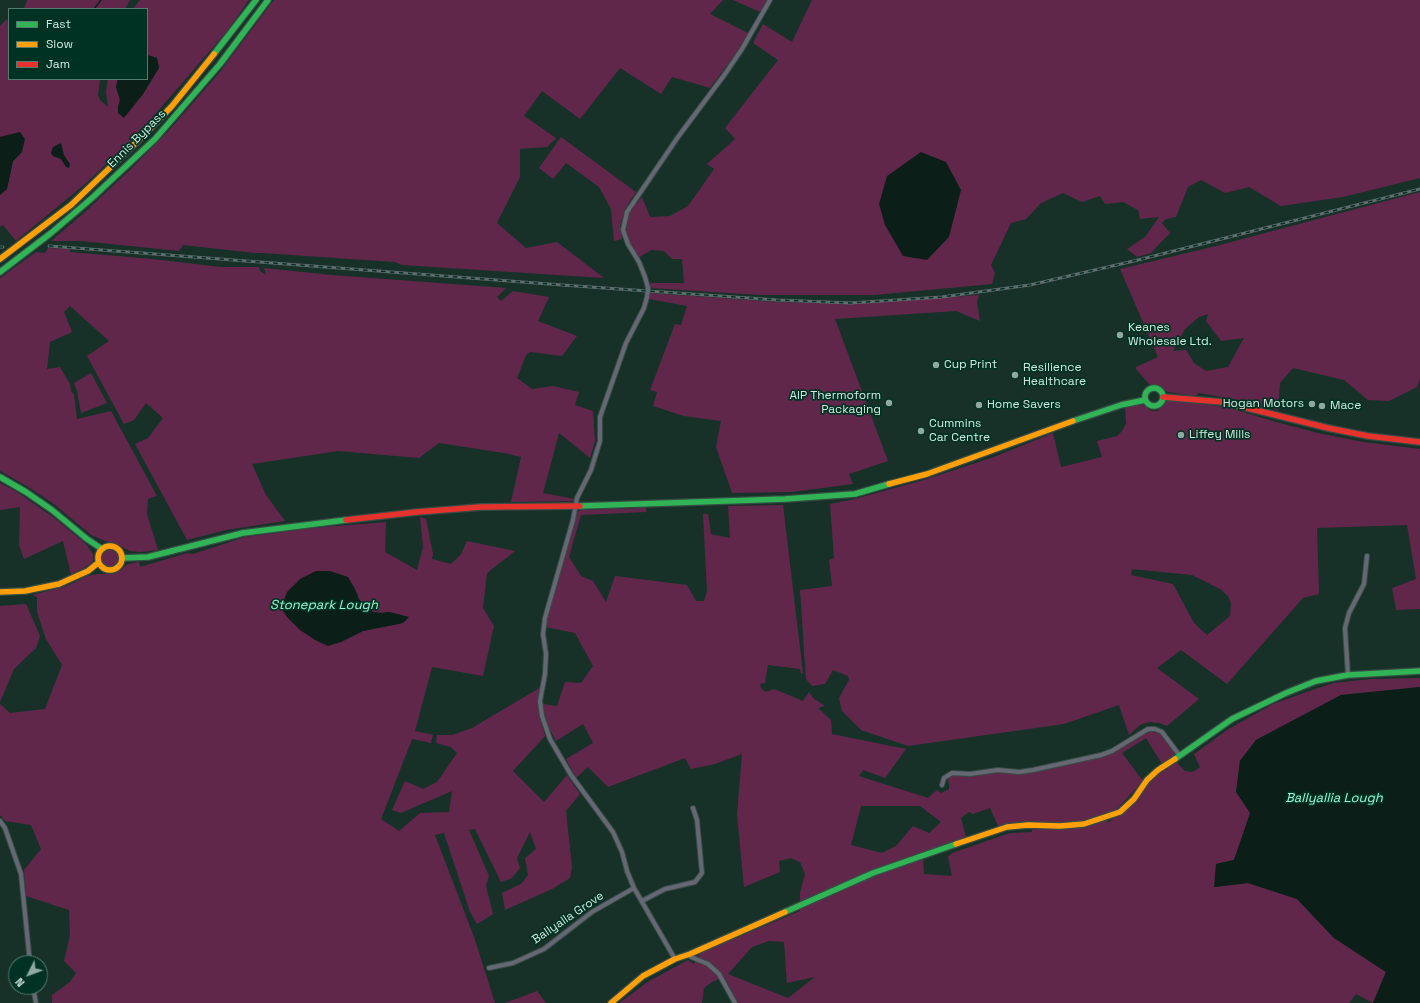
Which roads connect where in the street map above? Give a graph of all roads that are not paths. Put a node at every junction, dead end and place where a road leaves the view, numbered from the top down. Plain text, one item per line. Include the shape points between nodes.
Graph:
1 (256, 0) edge
2 (268, 0) edge
3 (770, 0) edge
4 (0, 259) edge
5 (0, 272) edge
6 (1163, 397) junction
7 (1145, 400) junction
8 (1420, 442) edge
9 (0, 476) edge
10 (575, 506) junction
11 (102, 549) junction
12 (1367, 556) dead end
13 (122, 558) junction
14 (98, 563) junction
15 (0, 592) edge
16 (1420, 671) edge
17 (1348, 675) junction
18 (1180, 756) junction
19 (942, 785) dead end
20 (693, 808) dead end
21 (0, 821) edge
22 (634, 888) junction
23 (642, 902) junction
24 (690, 954) junction
25 (29, 955) edge
26 (674, 959) junction
27 (489, 968) dead end
28 (611, 1003) edge
29 (735, 1003) edge

1 - 4 main road, Ennis Bypass via 214,56 144,136 71,205
2 - 5 main road, Ennis Bypass via 220,64 155,139 92,198
3 - 10 street via 730,68 678,137 627,212 623,230 645,277 647,296 608,392 600,417 600,441 591,470
6 - 7 main road via 1160,403 1154,406
6 - 7 main road via 1159,389 1152,388 1146,391
6 - 8 main road via 1223,402 1328,428
7 - 10 main road via 1095,413 927,474 855,494
9 - 11 main road via 46,506
10 - 13 main road via 473,508 324,522 243,533 148,557
10 - 22 street via 574,520 545,618 546,674 540,701 542,716 550,739 571,775 613,832
11 - 13 main road via 110,546 118,550
11 - 14 main road via 98,554
12 - 17 street via 1364,584 1349,612 1345,628
13 - 14 main road via 118,567 110,570 102,568
14 - 15 main road via 88,571 59,584 25,591
16 - 17 main road
17 - 18 main road via 1316,681 1259,705 1232,719
18 - 19 street via 1162,732 1148,729 1101,755 1019,772 998,770 970,774 952,773 944,778
18 - 24 main road via 1147,780 1134,799 1120,812 1084,824 1007,827 873,873
20 - 23 street via 697,820 702,873 695,882 665,889
21 - 25 street via 5,828 21,874
22 - 23 street
22 - 27 street, Ballyalla Grove via 592,912 544,948 513,963
23 - 26 street
24 - 26 main road
24 - 29 street via 720,974
26 - 28 main road via 642,976

